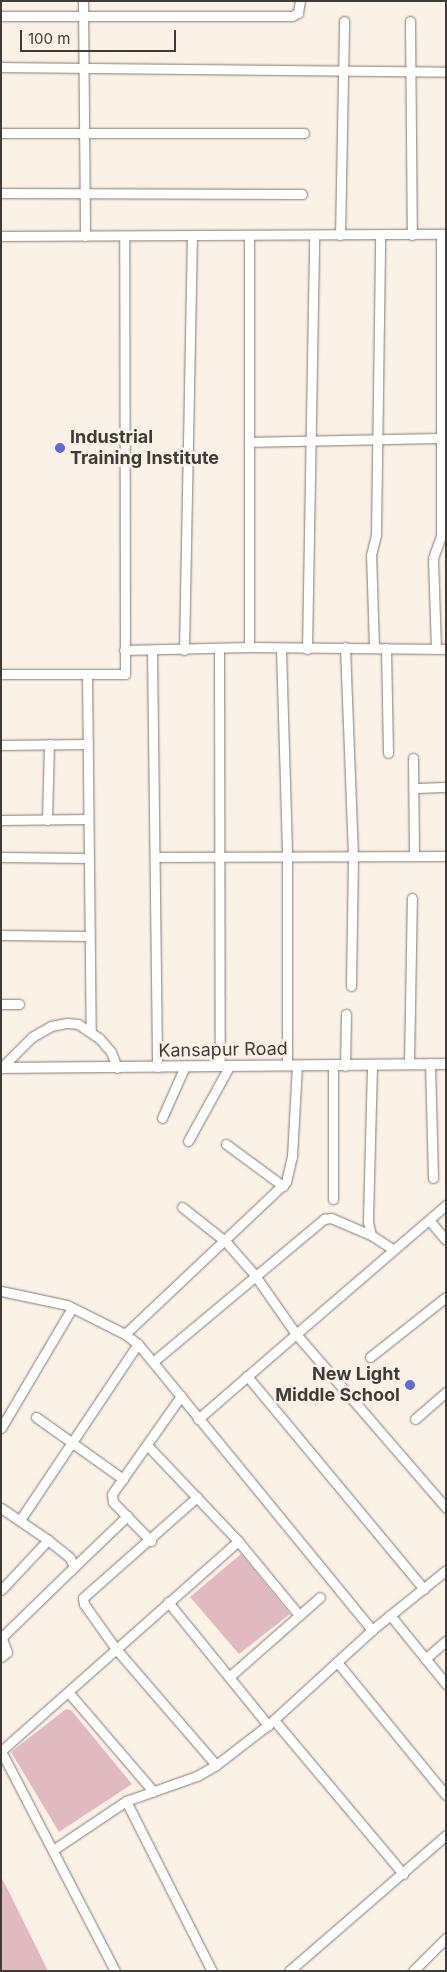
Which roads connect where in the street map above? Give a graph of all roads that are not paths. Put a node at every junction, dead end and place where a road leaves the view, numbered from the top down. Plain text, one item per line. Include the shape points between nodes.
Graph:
1 (83, 1) edge
2 (300, 1) edge
3 (1, 16) edge
4 (83, 16) junction
5 (344, 21) dead end
6 (410, 21) dead end
7 (1, 67) edge
8 (84, 67) junction
9 (410, 72) junction
10 (446, 72) edge
11 (343, 73) junction
12 (1, 133) edge
13 (82, 133) junction
14 (304, 134) dead end
15 (1, 193) edge
16 (85, 194) junction
17 (302, 194) dead end
18 (443, 234) edge
19 (249, 235) junction
20 (314, 235) junction
21 (340, 235) junction
22 (380, 235) junction
23 (412, 235) junction
24 (1, 236) edge
25 (86, 236) junction
26 (124, 236) junction
27 (192, 236) junction
28 (444, 438) edge
29 (312, 439) junction
30 (378, 440) junction
31 (250, 442) junction
32 (249, 647) junction
33 (345, 647) junction
34 (374, 648) junction
35 (386, 648) junction
36 (218, 649) junction
37 (281, 649) junction
38 (307, 649) junction
39 (436, 649) junction
40 (446, 649) edge
41 (124, 650) junction
42 (152, 650) junction
43 (184, 650) junction
44 (1, 674) edge
45 (87, 674) junction
46 (49, 744) junction
47 (88, 744) junction
48 (1, 745) edge
49 (388, 752) dead end
50 (414, 758) dead end
51 (446, 786) edge
52 (415, 788) junction
53 (1, 820) edge
54 (47, 820) junction
55 (88, 820) junction
56 (414, 855) junction
57 (446, 856) edge
58 (1, 857) edge
59 (156, 857) junction
60 (222, 857) junction
61 (287, 857) junction
62 (353, 857) junction
63 (88, 858) junction
64 (412, 898) dead end
65 (1, 935) edge
66 (88, 936) junction
67 (351, 986) dead end
68 (1, 1004) edge
69 (18, 1004) dead end
70 (346, 1014) dead end
71 (91, 1032) junction
72 (430, 1063) junction
73 (225, 1064) junction
74 (292, 1064) junction
75 (409, 1064) junction
76 (446, 1064) edge
77 (185, 1066) junction
78 (333, 1066) junction
79 (345, 1066) junction
80 (372, 1066) junction
81 (157, 1067) junction
82 (1, 1068) edge
83 (117, 1068) junction
84 (162, 1118) dead end
85 (188, 1142) dead end
86 (226, 1144) dead end
87 (433, 1178) dead end
88 (283, 1186) junction
89 (333, 1199) dead end
90 (446, 1205) edge
91 (182, 1207) dead end
92 (429, 1220) junction
93 (372, 1235) junction
94 (446, 1240) edge
95 (226, 1242) junction
96 (394, 1250) junction
97 (254, 1274) junction
98 (1, 1291) edge
99 (446, 1296) edge
100 (72, 1308) junction
101 (125, 1334) junction
102 (296, 1334) junction
103 (138, 1344) junction
104 (370, 1357) dead end
105 (154, 1361) junction
106 (247, 1376) junction
107 (446, 1392) edge
108 (181, 1396) junction
109 (36, 1417) dead end
110 (198, 1419) junction
111 (416, 1419) dead end
112 (1, 1428) edge
113 (72, 1442) junction
114 (147, 1444) junction
115 (123, 1479) junction
116 (196, 1497) junction
117 (1, 1508) edge
118 (446, 1508) edge
119 (128, 1516) junction
120 (20, 1520) junction
121 (48, 1540) junction
122 (152, 1540) junction
123 (238, 1541) junction
124 (74, 1567) junction
125 (446, 1570) edge
126 (424, 1589) junction
127 (1, 1590) edge
128 (320, 1597) dead end
129 (168, 1602) junction
130 (299, 1615) junction
131 (390, 1615) junction
132 (372, 1630) junction
133 (446, 1641) edge
134 (116, 1649) junction
135 (1, 1657) edge
136 (425, 1659) junction
137 (337, 1662) junction
138 (228, 1677) junction
139 (446, 1684) edge
140 (69, 1692) junction
141 (271, 1723) junction
142 (1, 1751) edge
143 (216, 1765) junction
144 (154, 1792) junction
145 (446, 1795) edge
146 (126, 1801) junction
147 (446, 1835) edge
148 (53, 1850) junction
149 (403, 1874) junction
150 (446, 1938) edge
151 (301, 1967) edge
152 (115, 1971) edge
153 (212, 1971) edge
154 (289, 1971) edge
155 (413, 1971) edge

1 - 4 street
2 - 4 street via 298,13 292,16
3 - 4 street
4 - 8 street
5 - 11 street
6 - 9 street
7 - 8 street
8 - 11 street
8 - 13 street
9 - 10 street
9 - 11 street
9 - 23 street
11 - 21 street
12 - 13 street
13 - 14 street
13 - 16 street
15 - 16 street
16 - 17 street
16 - 25 street
18 - 23 street
18 - 28 street
19 - 20 street
19 - 27 street
19 - 31 street
20 - 21 street
20 - 29 street
21 - 22 street
22 - 23 street
22 - 30 street
24 - 25 street
25 - 26 street
26 - 27 street
26 - 41 street
27 - 43 street
28 - 30 street
28 - 39 street via 440,538 433,558
29 - 30 street
29 - 31 street
29 - 38 street
30 - 34 street via 376,538 371,555
31 - 32 street
32 - 36 street
32 - 37 street
33 - 34 street
33 - 38 street
33 - 62 street
34 - 35 street
35 - 39 street
35 - 49 street
36 - 43 street
36 - 60 street
37 - 38 street
37 - 61 street
39 - 40 street
41 - 42 street
41 - 45 street via 125,674
42 - 43 street
42 - 59 street
44 - 45 street
45 - 47 street
46 - 47 street
46 - 48 street
46 - 54 street
47 - 55 street
50 - 52 street
51 - 52 street
52 - 56 street
53 - 54 street
54 - 55 street
55 - 63 street
56 - 57 street
56 - 62 street
58 - 63 street
59 - 60 street
59 - 81 street
60 - 61 street
60 - 73 street
61 - 62 street
61 - 74 street
62 - 67 street
63 - 66 street
64 - 75 street
65 - 66 street
66 - 71 street
68 - 69 street
70 - 79 street
71 - 82 street via 78,1024 51,1026 32,1037
71 - 83 street via 111,1052
72 - 75 street, Kansapur Road
72 - 76 street, Kansapur Road
72 - 87 street
73 - 74 street, Kansapur Road
73 - 77 street, Kansapur Road
73 - 85 street
74 - 78 street, Kansapur Road
74 - 88 street via 291,1168
75 - 80 street, Kansapur Road
77 - 81 street, Kansapur Road
77 - 84 street
78 - 79 street, Kansapur Road
78 - 89 street
79 - 80 street, Kansapur Road
80 - 93 street via 367,1208
81 - 83 street, Kansapur Road
82 - 83 street, Kansapur Road
86 - 88 street
88 - 95 street
90 - 92 street
91 - 95 street
92 - 94 street
92 - 96 street
93 - 96 street
93 - 97 street via 327,1217
95 - 97 street
95 - 101 street
96 - 102 street
97 - 102 street
97 - 105 street
98 - 100 street
99 - 104 street
100 - 101 street
100 - 112 street
101 - 103 street
102 - 106 street
102 - 118 street
103 - 105 street
103 - 113 street
105 - 108 street
106 - 110 street
106 - 126 street
107 - 111 street
108 - 110 street
108 - 114 street
109 - 113 street
110 - 132 street
113 - 115 street
113 - 120 street
114 - 115 street
114 - 116 street
115 - 119 street via 113,1491 112,1498
116 - 122 street
116 - 123 street
117 - 120 street
119 - 122 street
119 - 124 street
120 - 121 street
121 - 124 street via 70,1558
121 - 127 street
122 - 134 street via 83,1598
123 - 129 street
123 - 130 street
124 - 135 street via 4,1635 2,1639 8,1652
125 - 126 street
126 - 131 street
128 - 130 street
129 - 134 street
129 - 138 street
130 - 138 street
131 - 132 street
131 - 136 street
132 - 137 street
133 - 136 street
134 - 140 street
134 - 143 street
136 - 139 street
137 - 141 street
137 - 145 street
138 - 141 street
140 - 142 street
140 - 144 street
141 - 143 street
141 - 149 street
142 - 148 street
143 - 144 street
144 - 146 street
146 - 148 street
146 - 153 street
147 - 149 street
148 - 152 street
149 - 151 street
150 - 155 street
151 - 154 street

